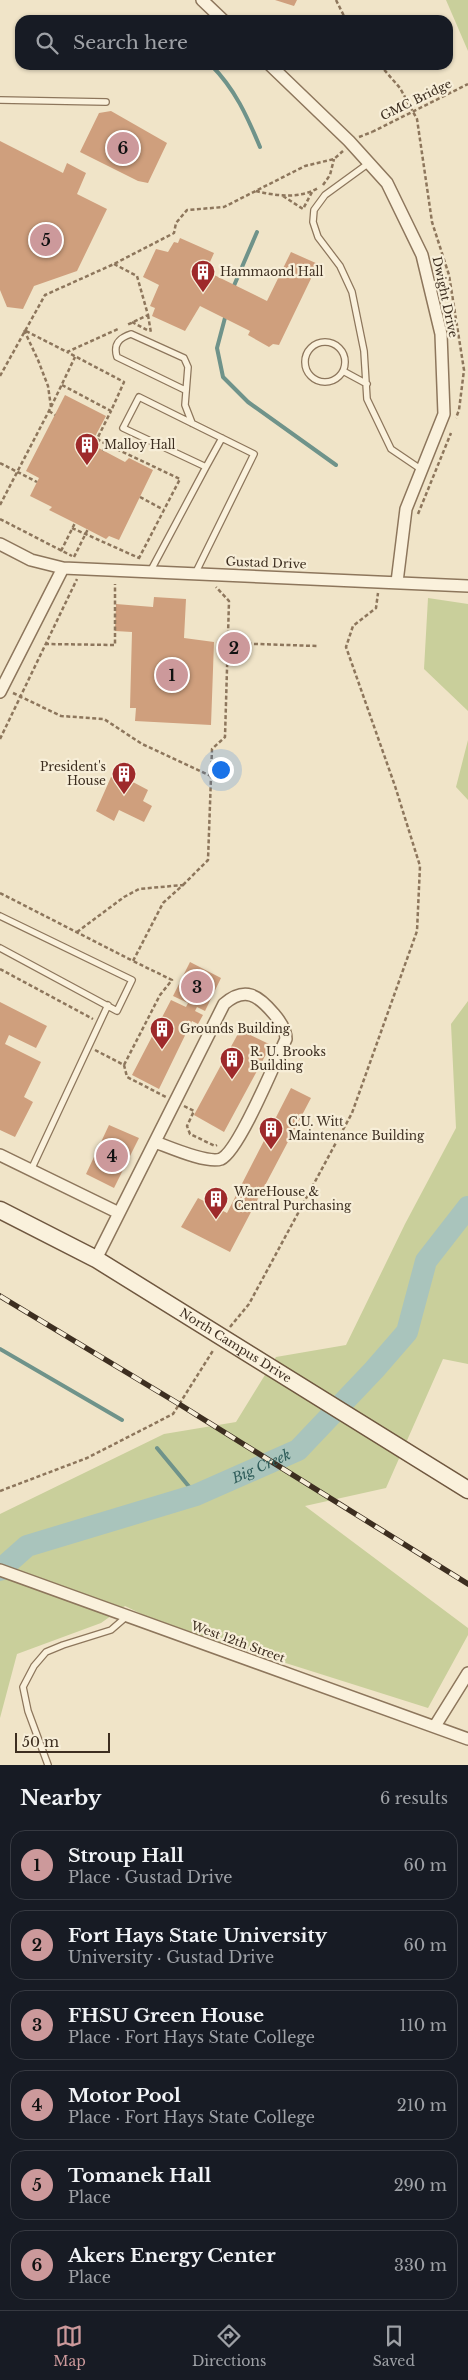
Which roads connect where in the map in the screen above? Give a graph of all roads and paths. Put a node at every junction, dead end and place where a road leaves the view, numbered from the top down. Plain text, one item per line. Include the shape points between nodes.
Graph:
1 (202, 0) edge
2 (336, 0) edge
3 (218, 15) edge
4 (344, 15) edge
5 (275, 70) edge
6 (384, 70) edge
7 (468, 84) edge
8 (0, 100) edge
9 (106, 102) dead end
10 (372, 132) dead end
11 (349, 141) junction
12 (334, 159) junction
13 (369, 163) junction
14 (256, 190) junction
15 (312, 192) junction
16 (282, 196) junction
17 (114, 264) junction
18 (148, 315) junction
19 (24, 330) junction
20 (148, 341) junction
21 (68, 352) junction
22 (76, 356) junction
23 (343, 371) junction
24 (0, 376) edge
25 (366, 384) junction
26 (62, 385) junction
27 (185, 390) junction
28 (51, 407) junction
29 (111, 411) junction
30 (49, 412) junction
31 (55, 415) dead end
32 (456, 419) dead end
33 (192, 423) junction
34 (453, 428) dead end
35 (222, 438) junction
36 (106, 444) junction
37 (103, 451) dead end
38 (0, 463) edge
39 (206, 467) junction
40 (422, 470) junction
41 (18, 471) junction
42 (37, 482) dead end
43 (140, 498) dead end
44 (0, 505) edge
45 (164, 510) junction
46 (0, 519) edge
47 (75, 523) dead end
48 (417, 523) dead end
49 (72, 528) junction
50 (88, 529) dead end
51 (85, 534) junction
52 (0, 544) edge
53 (61, 551) junction
54 (74, 557) junction
55 (139, 558) junction
56 (136, 563) dead end
57 (63, 568) junction
58 (83, 569) junction
59 (150, 572) junction
60 (195, 574) junction
61 (379, 582) junction
62 (397, 582) junction
63 (115, 584) dead end
64 (468, 586) edge
65 (216, 587) dead end
66 (228, 643) junction
67 (45, 644) junction
68 (317, 646) dead end
69 (1, 691) edge
70 (21, 695) junction
71 (0, 738) edge
72 (211, 776) junction
73 (183, 885) junction
74 (0, 893) edge
75 (0, 916) edge
76 (77, 932) junction
77 (0, 948) edge
78 (133, 961) junction
79 (0, 969) edge
80 (108, 1006) junction
81 (94, 1025) dead end
82 (124, 1065) dead end
83 (155, 1142) junction
84 (0, 1156) edge
85 (30, 1170) junction
86 (0, 1210) edge
87 (119, 1213) junction
88 (96, 1259) junction
89 (222, 1336) junction
90 (468, 1490) edge
91 (0, 1491) edge
92 (0, 1570) edge
93 (126, 1617) junction
94 (468, 1673) edge
95 (435, 1726) junction
96 (468, 1739) edge
97 (48, 1765) edge

1 - 3 street
2 - 4 path
5 - 11 street, Dwight Drive
6 - 32 path via 400,88 417,119 432,222 449,274 464,370
7 - 10 path, GMC Bridge, bridge
8 - 9 lane
11 - 12 path
11 - 13 street, Dwight Drive
12 - 14 path via 304,166
12 - 15 path via 330,175 322,186
13 - 25 lane via 325,195 314,210 313,222 318,237 340,266 352,292 364,352
13 - 40 street, Dwight Drive via 387,183 422,255 441,334 444,414
14 - 16 path
14 - 17 path via 224,206 187,210 176,223 174,233
15 - 16 path
15 - 16 path via 303,209
17 - 18 path via 137,276
17 - 19 path via 45,295
18 - 20 path via 151,332
18 - 21 path
19 - 21 path
19 - 24 path
19 - 28 path via 44,378
20 - 27 lane via 187,361
20 - 27 lane via 131,334 123,337 117,342 117,357
21 - 22 path
22 - 26 path
22 - 29 path via 124,382
23 - 23 lane via 327,382 314,378 306,368 307,354 321,342 334,344 343,352
23 - 25 lane
25 - 40 lane via 367,399 391,449
26 - 28 path
26 - 29 path
27 - 33 lane via 185,405
28 - 30 path
29 - 36 path via 97,439
30 - 31 path
30 - 41 path
33 - 35 lane
33 - 39 lane via 138,397 123,428
34 - 48 path
35 - 39 lane
35 - 60 lane via 254,454
36 - 37 path
36 - 45 path via 180,479
38 - 41 path
39 - 59 lane
40 - 62 street, Dwight Drive via 406,509
41 - 42 path
41 - 44 path
43 - 45 path
45 - 55 path
46 - 53 path
47 - 49 path
49 - 51 path
49 - 53 path
50 - 51 path
51 - 54 path
51 - 55 path
52 - 57 street, Gustad Drive via 31,560
53 - 54 path
54 - 58 path via 86,561
55 - 56 path
57 - 58 street, Gustad Drive
57 - 69 street
58 - 59 street, Gustad Drive
58 - 67 path
59 - 60 street, Gustad Drive
60 - 61 street, Gustad Drive
61 - 62 street, Gustad Drive
61 - 89 path via 376,608 353,626 346,647 420,866 417,931 352,1113 249,1304
62 - 64 street, Gustad Drive
63 - 67 path via 114,645
65 - 66 path via 229,601
66 - 68 path
66 - 72 path via 224,737 212,748
67 - 70 path
69 - 70 path
70 - 71 path
70 - 72 path via 61,716 104,719 142,744
72 - 73 path via 208,860
73 - 76 path via 139,889
73 - 78 path via 163,903
74 - 76 path
75 - 80 lane via 132,980 117,1011
76 - 78 path
77 - 80 lane
78 - 82 path via 172,980 160,995
79 - 81 path via 93,1017
80 - 85 lane
83 - 83 street via 209,1160 221,1158 236,1144 286,1039 280,1021 257,997 242,994 224,1004
83 - 87 street
84 - 85 street
85 - 87 street
86 - 88 main road, North Campus Drive
87 - 88 street
88 - 89 main road, North Campus Drive
89 - 90 main road, North Campus Drive
89 - 91 path via 172,1414 87,1458
92 - 93 street, West 12th Street
93 - 95 street, West 12th Street
93 - 97 lane via 111,1630 46,1652 23,1686 28,1711
94 - 95 street
95 - 96 street, West 12th Street

